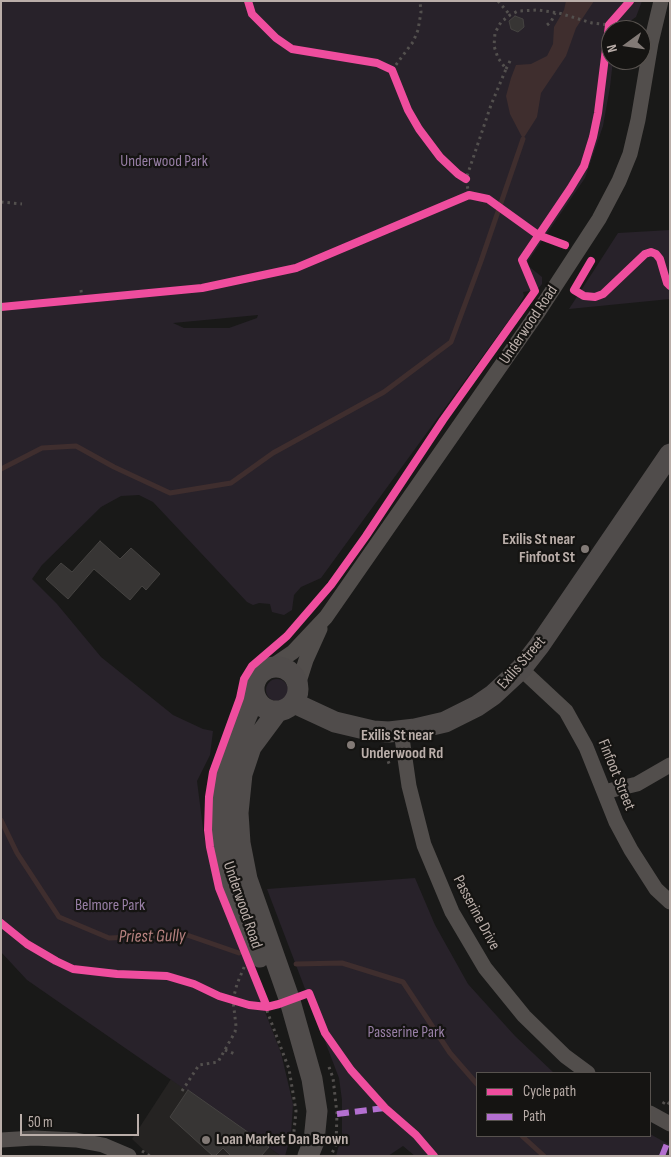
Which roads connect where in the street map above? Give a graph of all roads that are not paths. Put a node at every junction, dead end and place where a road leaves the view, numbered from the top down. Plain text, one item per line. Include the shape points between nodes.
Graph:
1 (661, 1) edge
2 (670, 454) edge
3 (326, 617) junction
4 (272, 667) junction
5 (521, 669) junction
6 (255, 696) junction
7 (290, 700) junction
8 (401, 731) junction
9 (670, 764) edge
10 (604, 792) junction
11 (670, 902) edge
12 (587, 1072) edge
13 (312, 1079) junction
14 (651, 1114) edge
15 (670, 1124) edge
16 (1, 1140) edge
17 (299, 1152) edge
18 (128, 1156) edge

1 - 3 street, Underwood Road via 630,154 599,219 539,311
2 - 5 street, Exilis Street
3 - 4 street, Underwood Road via 293,652
3 - 7 street, Underwood Road
4 - 6 street, Underwood Road via 257,678
4 - 7 street via 293,674
5 - 8 street, Exilis Street via 493,695 466,713 445,722
5 - 10 street, Finfoot Street via 566,711 586,747
6 - 7 street via 266,708
6 - 13 street, Underwood Road via 234,744 225,776 220,813 223,848 232,888 273,1006
7 - 8 street, Exilis Street via 349,726 374,731
7 - 13 street, Underwood Road via 251,747 242,774 238,813 247,879 290,1001
8 - 12 street, Passerine Drive via 409,786 424,845 452,912 486,968 524,1016
9 - 10 street via 637,784
10 - 11 street, Finfoot Street via 631,850 656,889
13 - 17 street, Underwood Road via 317,1111 314,1141
14 - 15 street
16 - 18 street via 76,1140 103,1145

